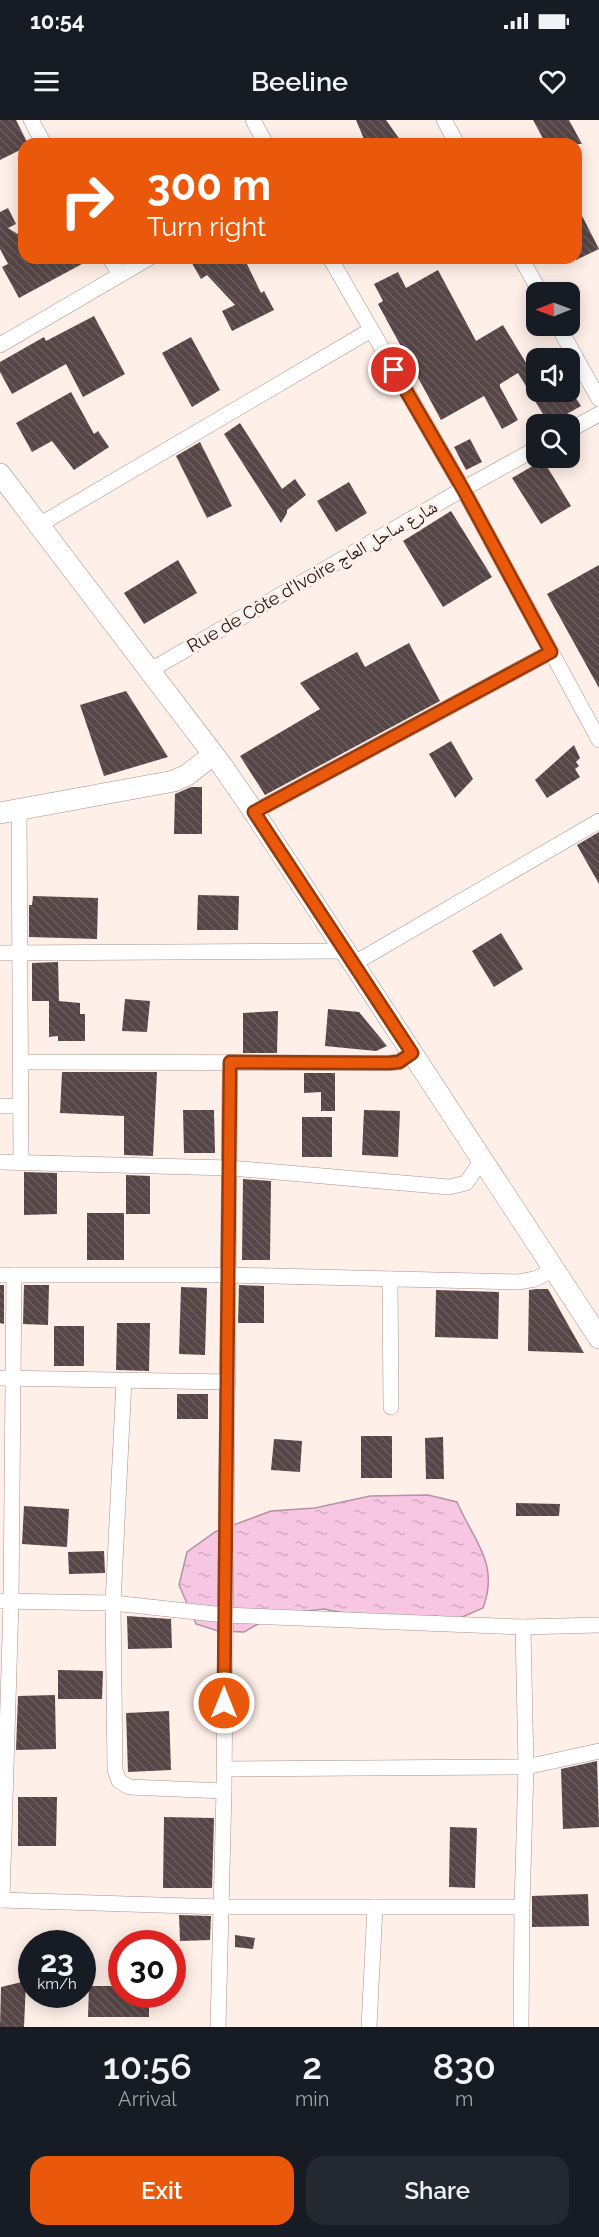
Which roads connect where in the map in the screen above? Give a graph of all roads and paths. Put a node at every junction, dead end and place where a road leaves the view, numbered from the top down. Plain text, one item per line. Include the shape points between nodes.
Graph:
1 (31, 120) edge
2 (253, 120) edge
3 (444, 120) edge
4 (42, 138) edge
5 (263, 138) edge
6 (454, 138) edge
7 (114, 264) edge
8 (139, 264) edge
9 (333, 264) edge
10 (524, 264) edge
11 (120, 275) junction
12 (534, 282) edge
13 (371, 330) junction
14 (564, 336) edge
15 (0, 345) edge
16 (599, 399) edge
17 (599, 414) edge
18 (580, 424) edge
19 (526, 454) edge
20 (0, 474) edge
21 (463, 489) junction
22 (39, 525) junction
23 (551, 652) junction
24 (149, 671) junction
25 (599, 740) edge
26 (213, 755) junction
27 (9, 812) edge
28 (254, 812) junction
29 (599, 820) edge
30 (0, 953) edge
31 (19, 953) junction
32 (349, 957) junction
33 (412, 1053) junction
34 (21, 1062) junction
35 (230, 1062) junction
36 (0, 1106) edge
37 (21, 1106) junction
38 (482, 1160) junction
39 (0, 1162) edge
40 (21, 1162) junction
41 (230, 1168) junction
42 (554, 1269) junction
43 (7, 1275) edge
44 (229, 1275) junction
45 (390, 1279) junction
46 (599, 1338) edge
47 (7, 1378) edge
48 (124, 1380) junction
49 (228, 1382) junction
50 (391, 1407) dead end
51 (6, 1601) edge
52 (112, 1603) junction
53 (225, 1615) junction
54 (599, 1625) edge
55 (523, 1627) junction
56 (599, 1751) edge
57 (526, 1767) junction
58 (224, 1769) junction
59 (224, 1791) junction
60 (1, 1900) edge
61 (222, 1907) junction
62 (522, 1907) junction
63 (375, 1908) junction
64 (218, 2027) edge
65 (369, 2027) edge
66 (521, 2027) edge

1 - 4 street
2 - 5 street
3 - 6 street
7 - 11 street
8 - 11 street
9 - 13 street
10 - 12 street
11 - 15 street
13 - 21 street
13 - 22 street
14 - 16 street
17 - 18 street
19 - 21 street, Rue de Côte d'Ivoire شارع ساحل العاج
20 - 22 street
21 - 23 street
21 - 24 street, Rue de Côte d'Ivoire شارع ساحل العاج
22 - 24 street
23 - 25 street
23 - 28 street
24 - 26 street
26 - 27 street via 174,781
26 - 28 street
27 - 31 street
28 - 32 street
29 - 32 street
30 - 31 street
31 - 32 street
31 - 34 street
32 - 33 street
33 - 35 street via 399,1062 388,1063
33 - 38 street
34 - 35 street
34 - 37 street
35 - 41 street
36 - 37 street
37 - 40 street
38 - 41 street via 466,1183 449,1187
38 - 42 street
39 - 40 street
40 - 41 street
41 - 44 street
42 - 45 street via 518,1282
42 - 46 street
43 - 44 street
43 - 47 street
44 - 45 street
44 - 49 street
45 - 50 street
47 - 48 street
47 - 51 street
48 - 49 street
48 - 52 street
49 - 53 street
51 - 52 street
51 - 60 street
52 - 53 street
52 - 59 street via 119,1781 129,1787
53 - 55 street
53 - 58 street
54 - 55 street
55 - 57 street
56 - 57 street
57 - 58 street
57 - 62 street
58 - 59 street
59 - 61 street
60 - 61 street
61 - 63 street
61 - 64 street
62 - 63 street
62 - 66 street
63 - 65 street

